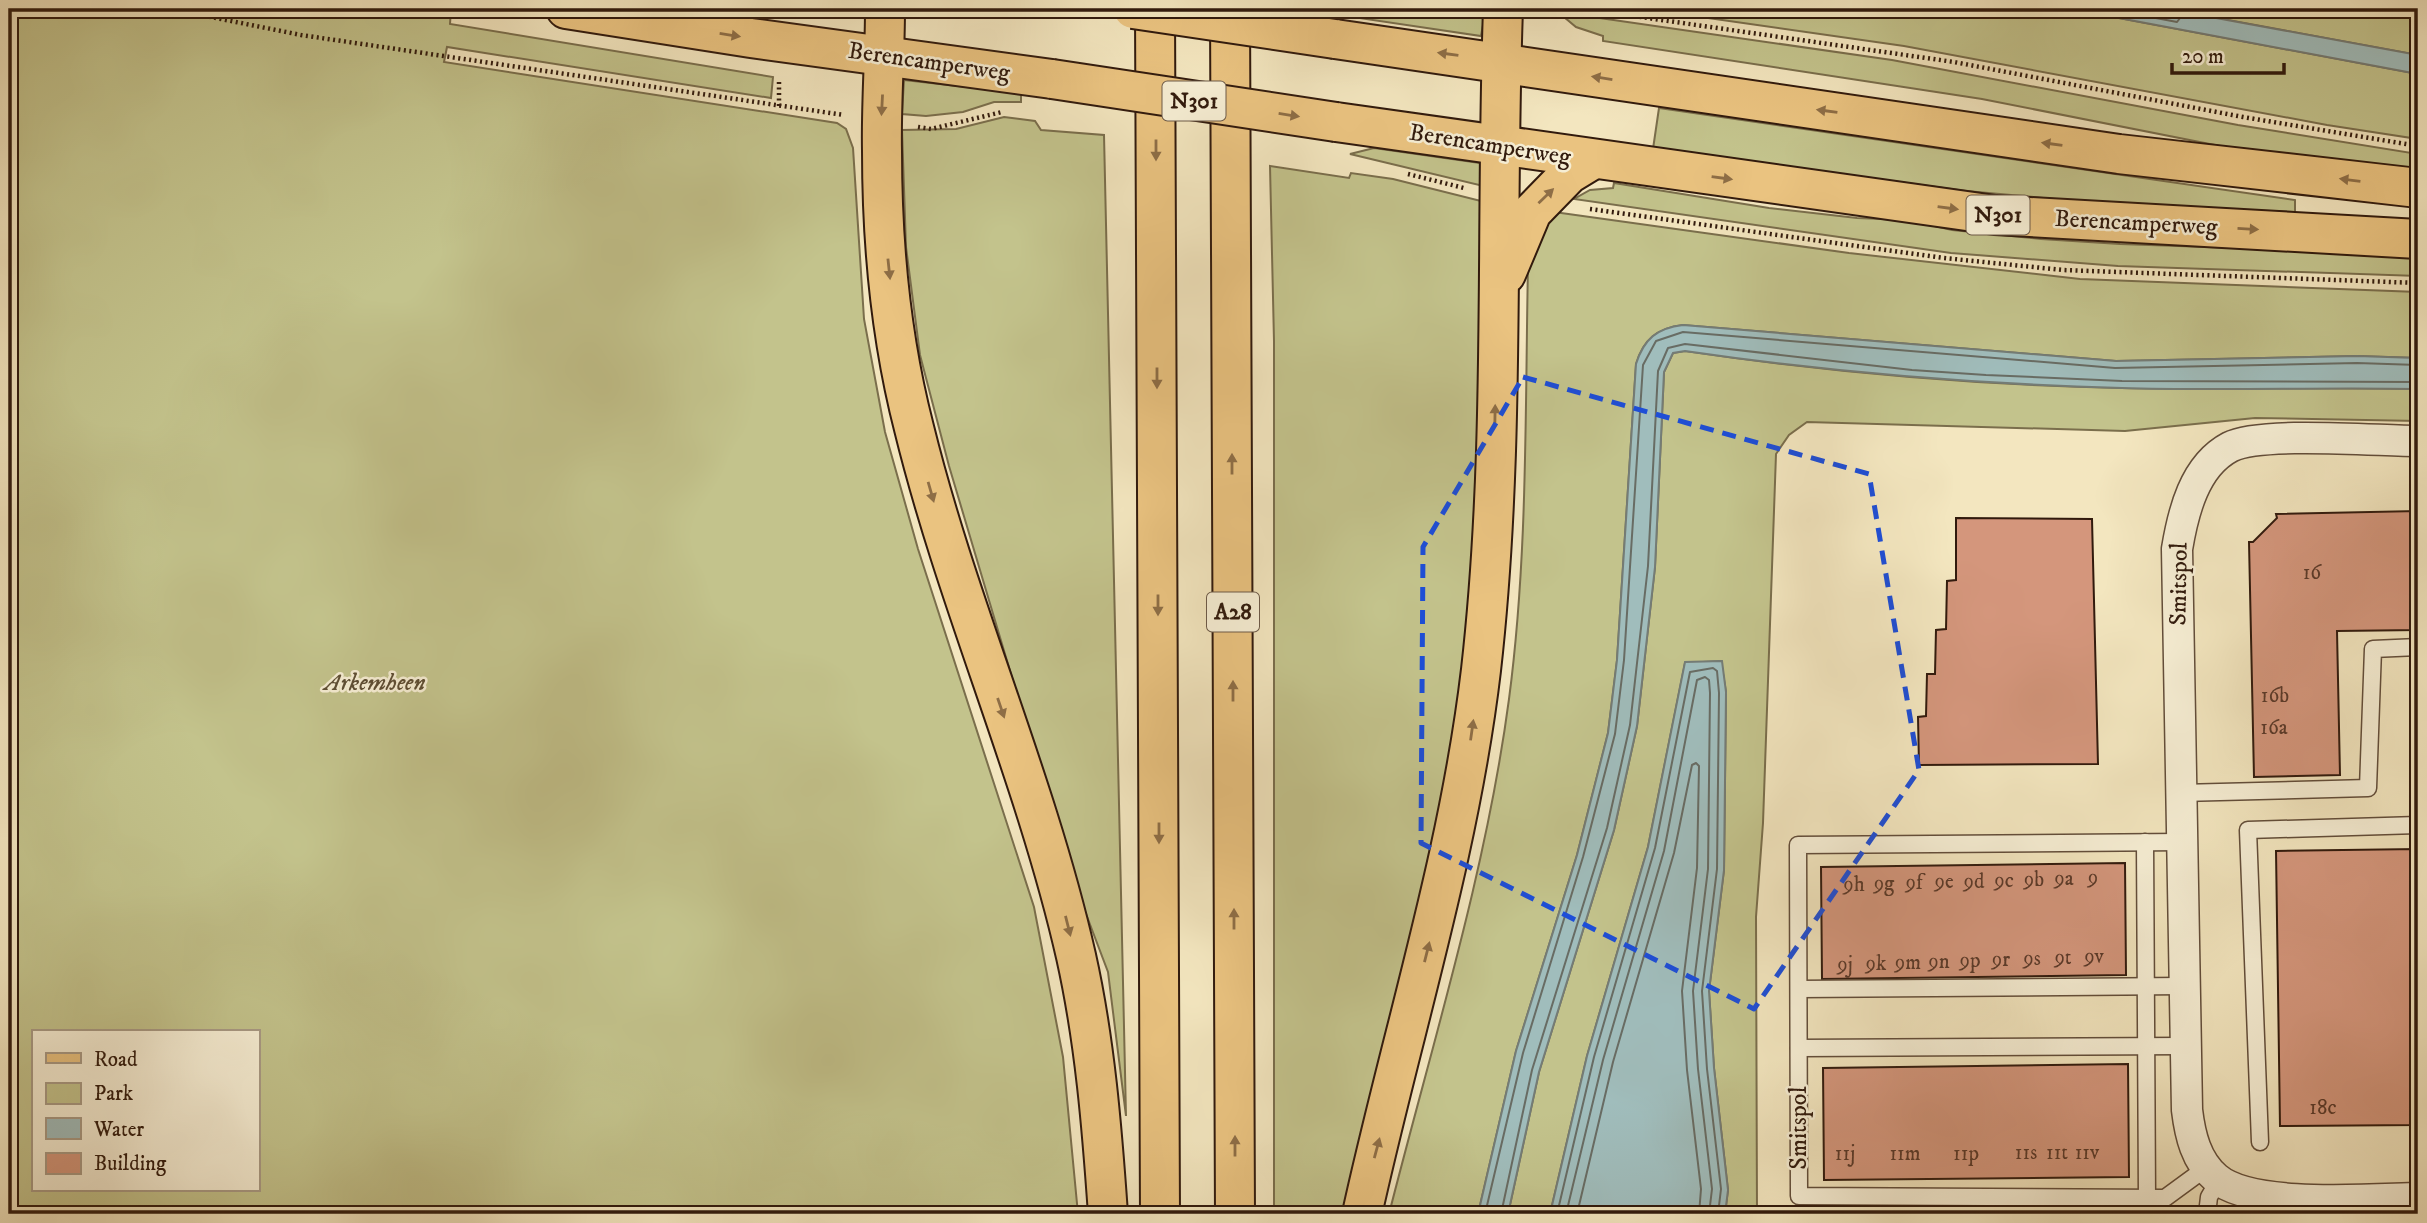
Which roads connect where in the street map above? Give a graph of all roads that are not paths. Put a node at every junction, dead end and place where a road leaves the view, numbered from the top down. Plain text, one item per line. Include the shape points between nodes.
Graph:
1 (566, 9) edge
2 (885, 9) edge
3 (1133, 9) edge
4 (1155, 9) edge
5 (1230, 9) edge
6 (1503, 9) edge
7 (885, 55) junction
8 (1502, 61) junction
9 (1499, 148) junction
10 (1592, 160) junction
11 (2418, 188) edge
12 (2418, 239) edge
13 (1497, 291) junction
14 (2418, 441) edge
15 (2418, 647) edge
16 (2181, 793) junction
17 (2418, 825) edge
18 (2145, 842) junction
19 (2182, 842) junction
20 (2184, 986) junction
21 (2146, 987) junction
22 (1799, 989) junction
23 (2146, 1046) junction
24 (2185, 1046) junction
25 (1799, 1048) junction
26 (2260, 1142) dead end
27 (2212, 1174) junction
28 (2147, 1198) junction
29 (2418, 1198) edge
30 (1108, 1214) edge
31 (1160, 1214) edge
32 (1235, 1214) edge
33 (1362, 1214) edge
34 (2207, 1214) edge

1 -> 7 main road, Berencamperweg / N301
2 - 7 main road
8 -> 3 main road, bridge
4 -> 31 main road
32 -> 5 main road, A28
6 - 8 main road
7 -> 9 main road, Berencamperweg / N301, bridge
7 -> 30 main road via 881,122 886,239 913,426 970,618 1037,813 1076,957 1101,1116
8 - 9 main road
11 -> 8 main road via 2119,154
9 - 10 main road, Berencamperweg / N301
9 - 13 main road
10 -> 12 main road, Berencamperweg / N301 via 1995,215
13 -> 10 main road via 1532,212 1569,174
33 -> 13 main road via 1462,802 1489,584
14 - 16 street, Smitspol via 2248,441 2231,446 2201,475 2189,500 2177,549
15 - 16 lane via 2373,649 2368,788
16 - 19 street, Smitspol
17 - 26 lane via 2248,830
18 - 19 lane, Smitspol
18 - 21 lane
18 - 22 lane, Smitspol via 1798,845
19 - 20 street, Smitspol
20 - 21 lane
20 - 24 street, Smitspol
21 - 22 lane
21 - 23 lane
22 - 25 lane, Smitspol
23 - 24 lane
23 - 25 lane
23 - 28 lane
24 - 27 street, Smitspol via 2189,1129
25 - 28 lane, Smitspol via 1799,1196
27 - 28 lane, Smitspol via 2165,1198
27 - 29 street via 2240,1190 2289,1198
27 - 34 lane

